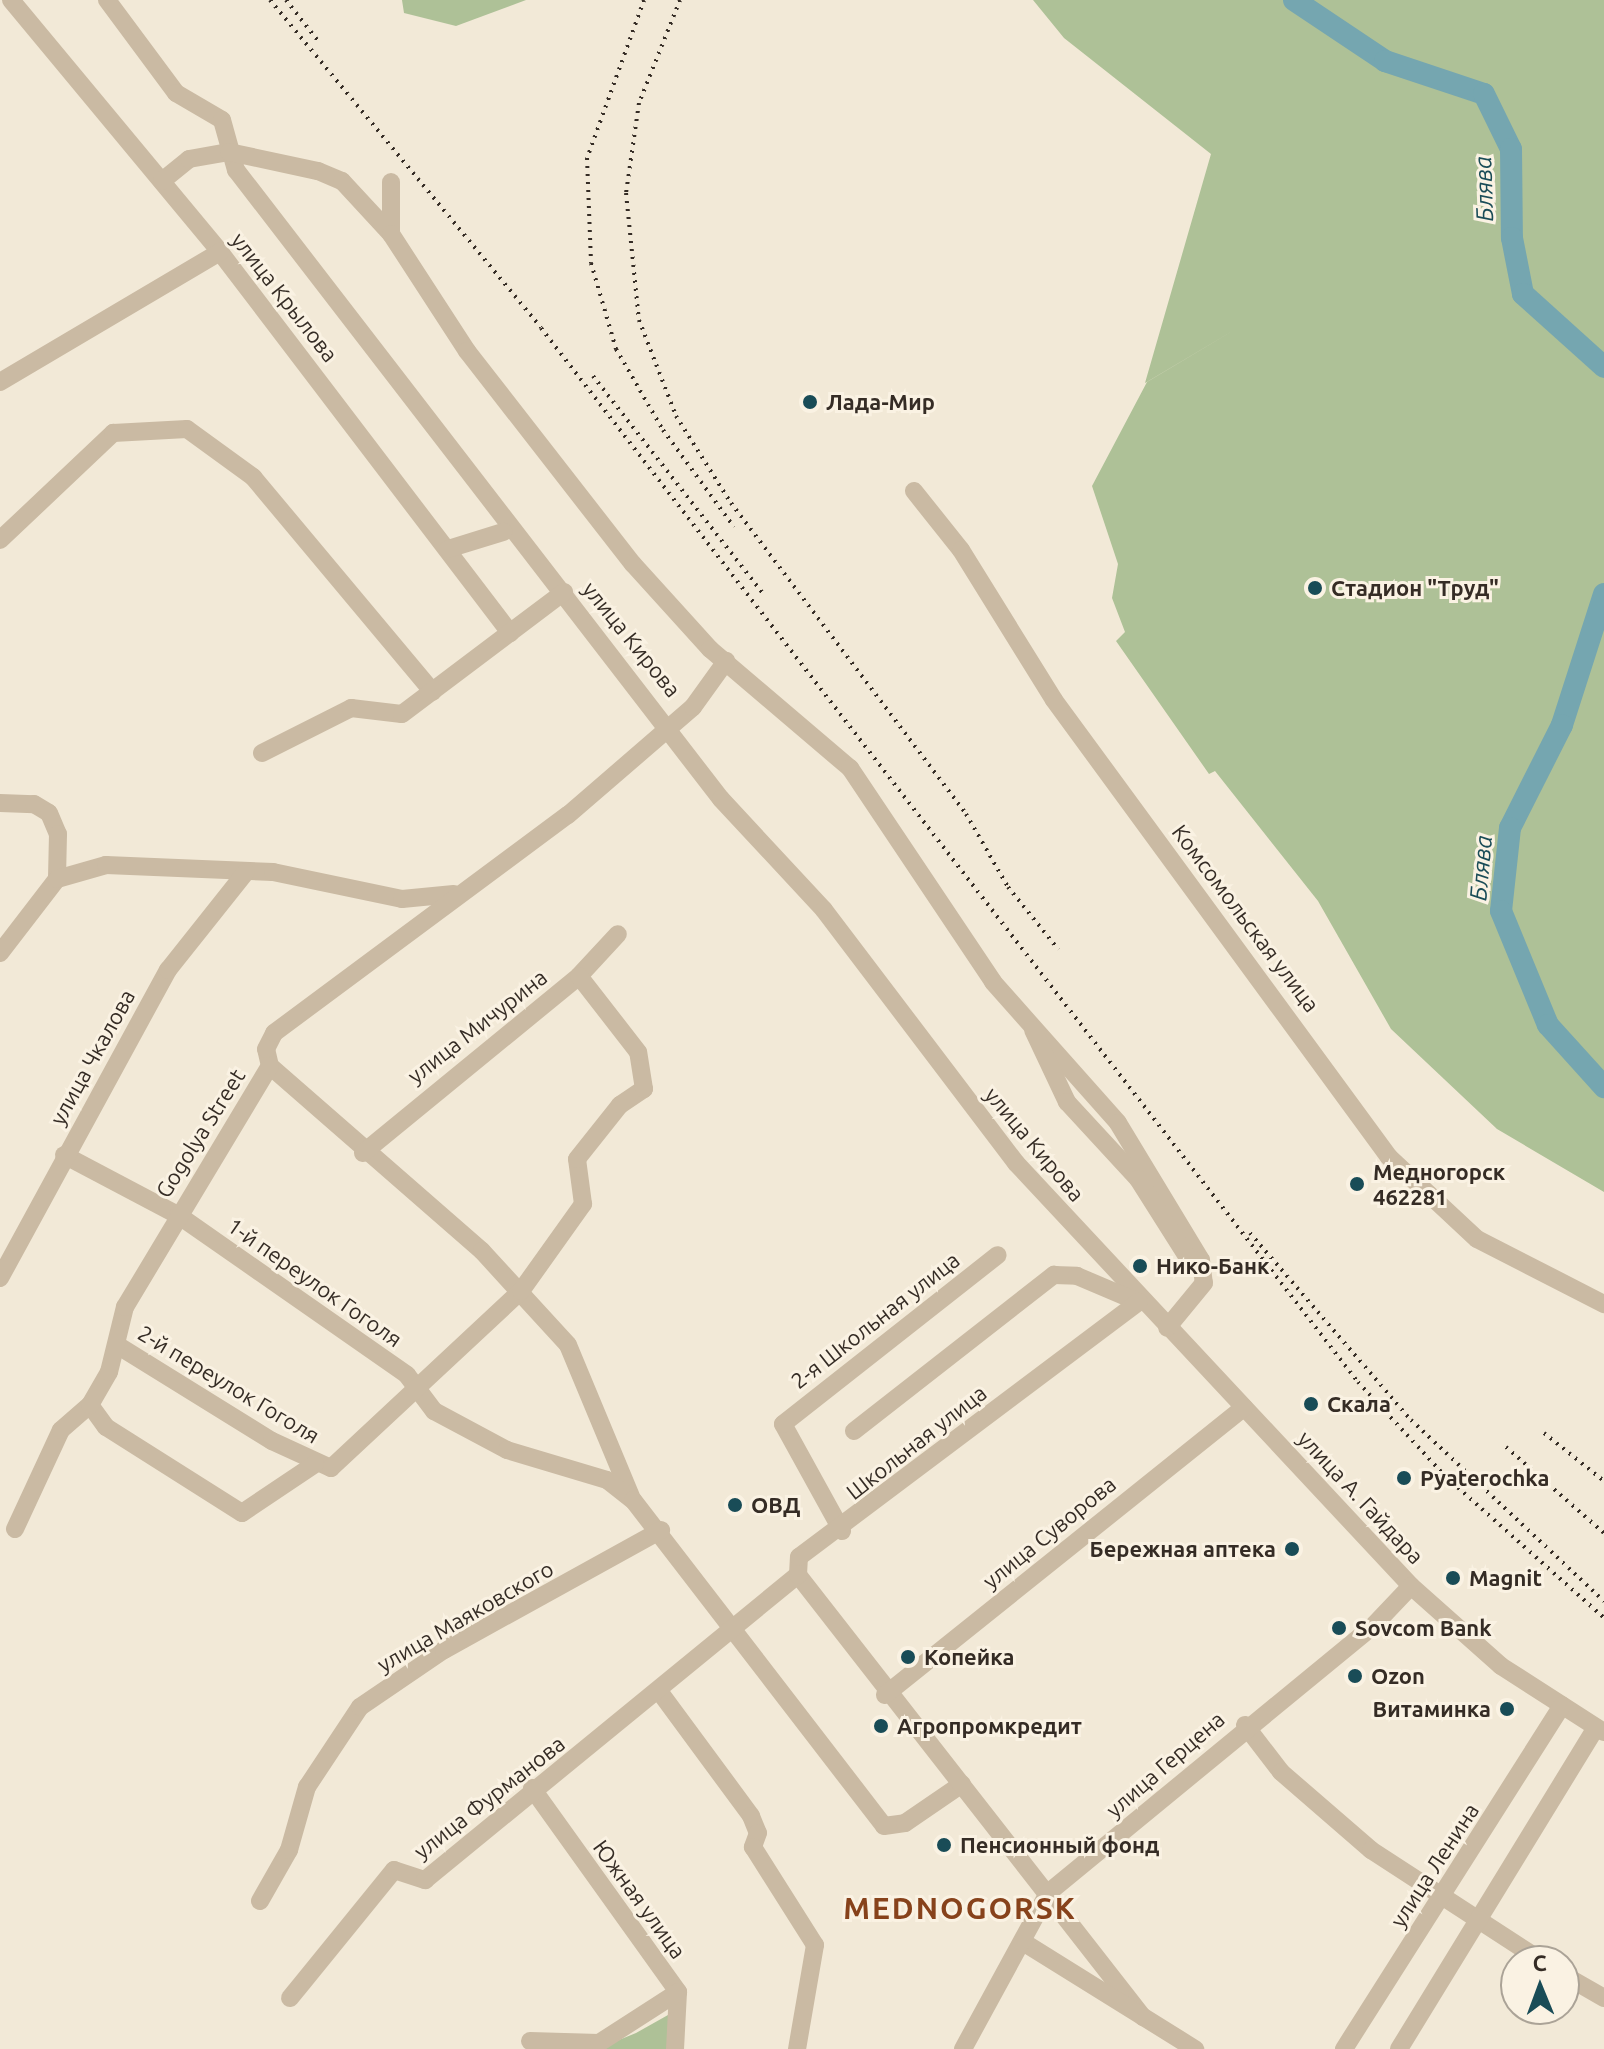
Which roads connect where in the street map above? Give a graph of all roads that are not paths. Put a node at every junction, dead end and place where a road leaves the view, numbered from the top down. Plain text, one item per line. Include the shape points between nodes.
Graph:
1 (11, 0) edge
2 (107, 0) edge
3 (229, 152) junction
4 (162, 181) junction
5 (391, 182) dead end
6 (391, 234) junction
7 (220, 252) junction
8 (0, 382) edge
9 (914, 491) dead end
10 (503, 532) dead end
11 (0, 540) edge
12 (448, 549) junction
13 (564, 592) junction
14 (510, 633) junction
15 (726, 661) junction
16 (433, 692) junction
17 (669, 724) junction
18 (262, 753) dead end
19 (0, 803) edge
20 (246, 872) junction
21 (57, 879) junction
22 (458, 894) junction
23 (618, 934) dead end
24 (0, 953) edge
25 (579, 976) junction
26 (270, 1066) junction
27 (363, 1153) junction
28 (64, 1155) junction
29 (178, 1215) junction
30 (998, 1255) dead end
31 (0, 1278) edge
32 (523, 1294) junction
33 (1139, 1302) junction
34 (1604, 1304) edge
35 (1167, 1328) junction
36 (117, 1345) junction
37 (420, 1393) junction
38 (90, 1405) junction
39 (1244, 1407) junction
40 (854, 1431) dead end
41 (315, 1464) junction
42 (633, 1500) junction
43 (15, 1529) dead end
44 (661, 1530) junction
45 (842, 1531) junction
46 (798, 1575) junction
47 (1411, 1586) junction
48 (734, 1626) junction
49 (659, 1691) junction
50 (885, 1695) junction
51 (1562, 1705) junction
52 (1245, 1725) junction
53 (1600, 1730) edge
54 (962, 1784) junction
55 (532, 1788) junction
56 (1048, 1893) junction
57 (1441, 1897) junction
58 (260, 1901) dead end
59 (1481, 1919) junction
60 (1023, 1942) junction
61 (1519, 1945) edge
62 (1580, 1984) edge
63 (678, 1992) junction
64 (290, 1998) dead end
65 (1604, 1998) edge
66 (1143, 2017) junction
67 (530, 2041) dead end
68 (1188, 2044) edge
69 (596, 2046) edge
70 (675, 2049) edge
71 (797, 2049) edge
72 (963, 2049) edge
73 (1344, 2049) edge
74 (1399, 2049) edge

1 - 4 street, улица Крылова
2 - 3 street, улица Кирова via 176,93 222,120
3 - 4 street via 189,159
3 - 6 street via 342,181
3 - 13 street, улица Кирова
4 - 7 street, улица Крылова
5 - 6 street
6 - 15 street via 425,296 633,564
7 - 8 street
7 - 12 street, улица Крылова
9 - 34 street, Комсомольская улица via 961,550 1054,700 1389,1157 1477,1239
10 - 12 street
11 - 16 street via 113,433 187,429 253,477
12 - 14 street, улица Крылова
13 - 14 street
13 - 17 street, улица Кирова
14 - 16 street
15 - 17 street, Gogolya Street via 693,707
15 - 35 street via 850,768 931,895 1033,1028 1118,1123 1179,1217 1204,1283
16 - 18 street via 402,714 351,708
17 - 22 street, Gogolya Street via 568,815
17 - 33 street, улица Кирова via 721,799 824,910 1016,1163
19 - 21 street via 34,804 49,813 58,834
20 - 21 street via 158,862
20 - 22 street via 303,875 377,896
20 - 28 street, улица Чкалова via 168,970
21 - 24 street
22 - 26 street, Gogolya Street via 274,1033 266,1049
23 - 25 street, улица Мичурина
25 - 27 street, улица Мичурина
25 - 32 street via 638,1052 646,1079 644,1089 620,1105 577,1159 583,1204
26 - 27 street
26 - 29 street, Gogolya Street
27 - 32 street
28 - 29 street, 1-й переулок Гоголя
28 - 31 street, улица Чкалова
29 - 36 street, Gogolya Street via 125,1307
29 - 37 street, 1-й переулок Гоголя via 407,1375
30 - 45 street, 2-я Школьная улица via 783,1424
32 - 37 street
32 - 42 street via 568,1345
33 - 35 street, улица А. Гайдара
33 - 40 street via 1077,1276 1054,1275
33 - 45 street, Школьная улица
35 - 39 street, улица А. Гайдара
36 - 38 street, Gogolya Street
36 - 41 street, 2-й переулок Гоголя
37 - 41 street via 331,1468
37 - 42 street, 1-й переулок Гоголя via 434,1411 507,1450 607,1480
38 - 41 street via 106,1427 242,1513
38 - 43 street, Gogolya Street via 61,1430
39 - 47 street, улица А. Гайдара
39 - 50 street, улица Суворова
42 - 44 street
44 - 48 street
44 - 58 street, улица Маяковского via 444,1650 360,1707 307,1787 289,1850
45 - 46 street, Школьная улица via 799,1557
46 - 48 street, Школьная улица
46 - 50 street
47 - 51 street, улица А. Гайдара via 1501,1666
47 - 52 street, улица Герцена via 1375,1624
48 - 49 street, улица Фурманова
48 - 54 street via 884,1826 905,1823
49 - 55 street, улица Фурманова
49 - 71 street via 751,1816 758,1833 753,1847 815,1945
50 - 54 street
51 - 53 street, улица А. Гайдара
51 - 57 street, улица Ленина
52 - 56 street, улица Герцена
52 - 57 street via 1321,1807
53 - 59 street
54 - 56 street
55 - 63 street, Южная улица
55 - 64 street, улица Фурманова via 425,1880 394,1870
56 - 60 street, улица Герцена
56 - 66 street
57 - 59 street
57 - 73 street, улица Ленина
59 - 61 street
59 - 74 street
60 - 66 street
60 - 72 street, улица Герцена
62 - 65 street
63 - 69 street
63 - 70 street, Южная улица
66 - 68 street
67 - 69 street

